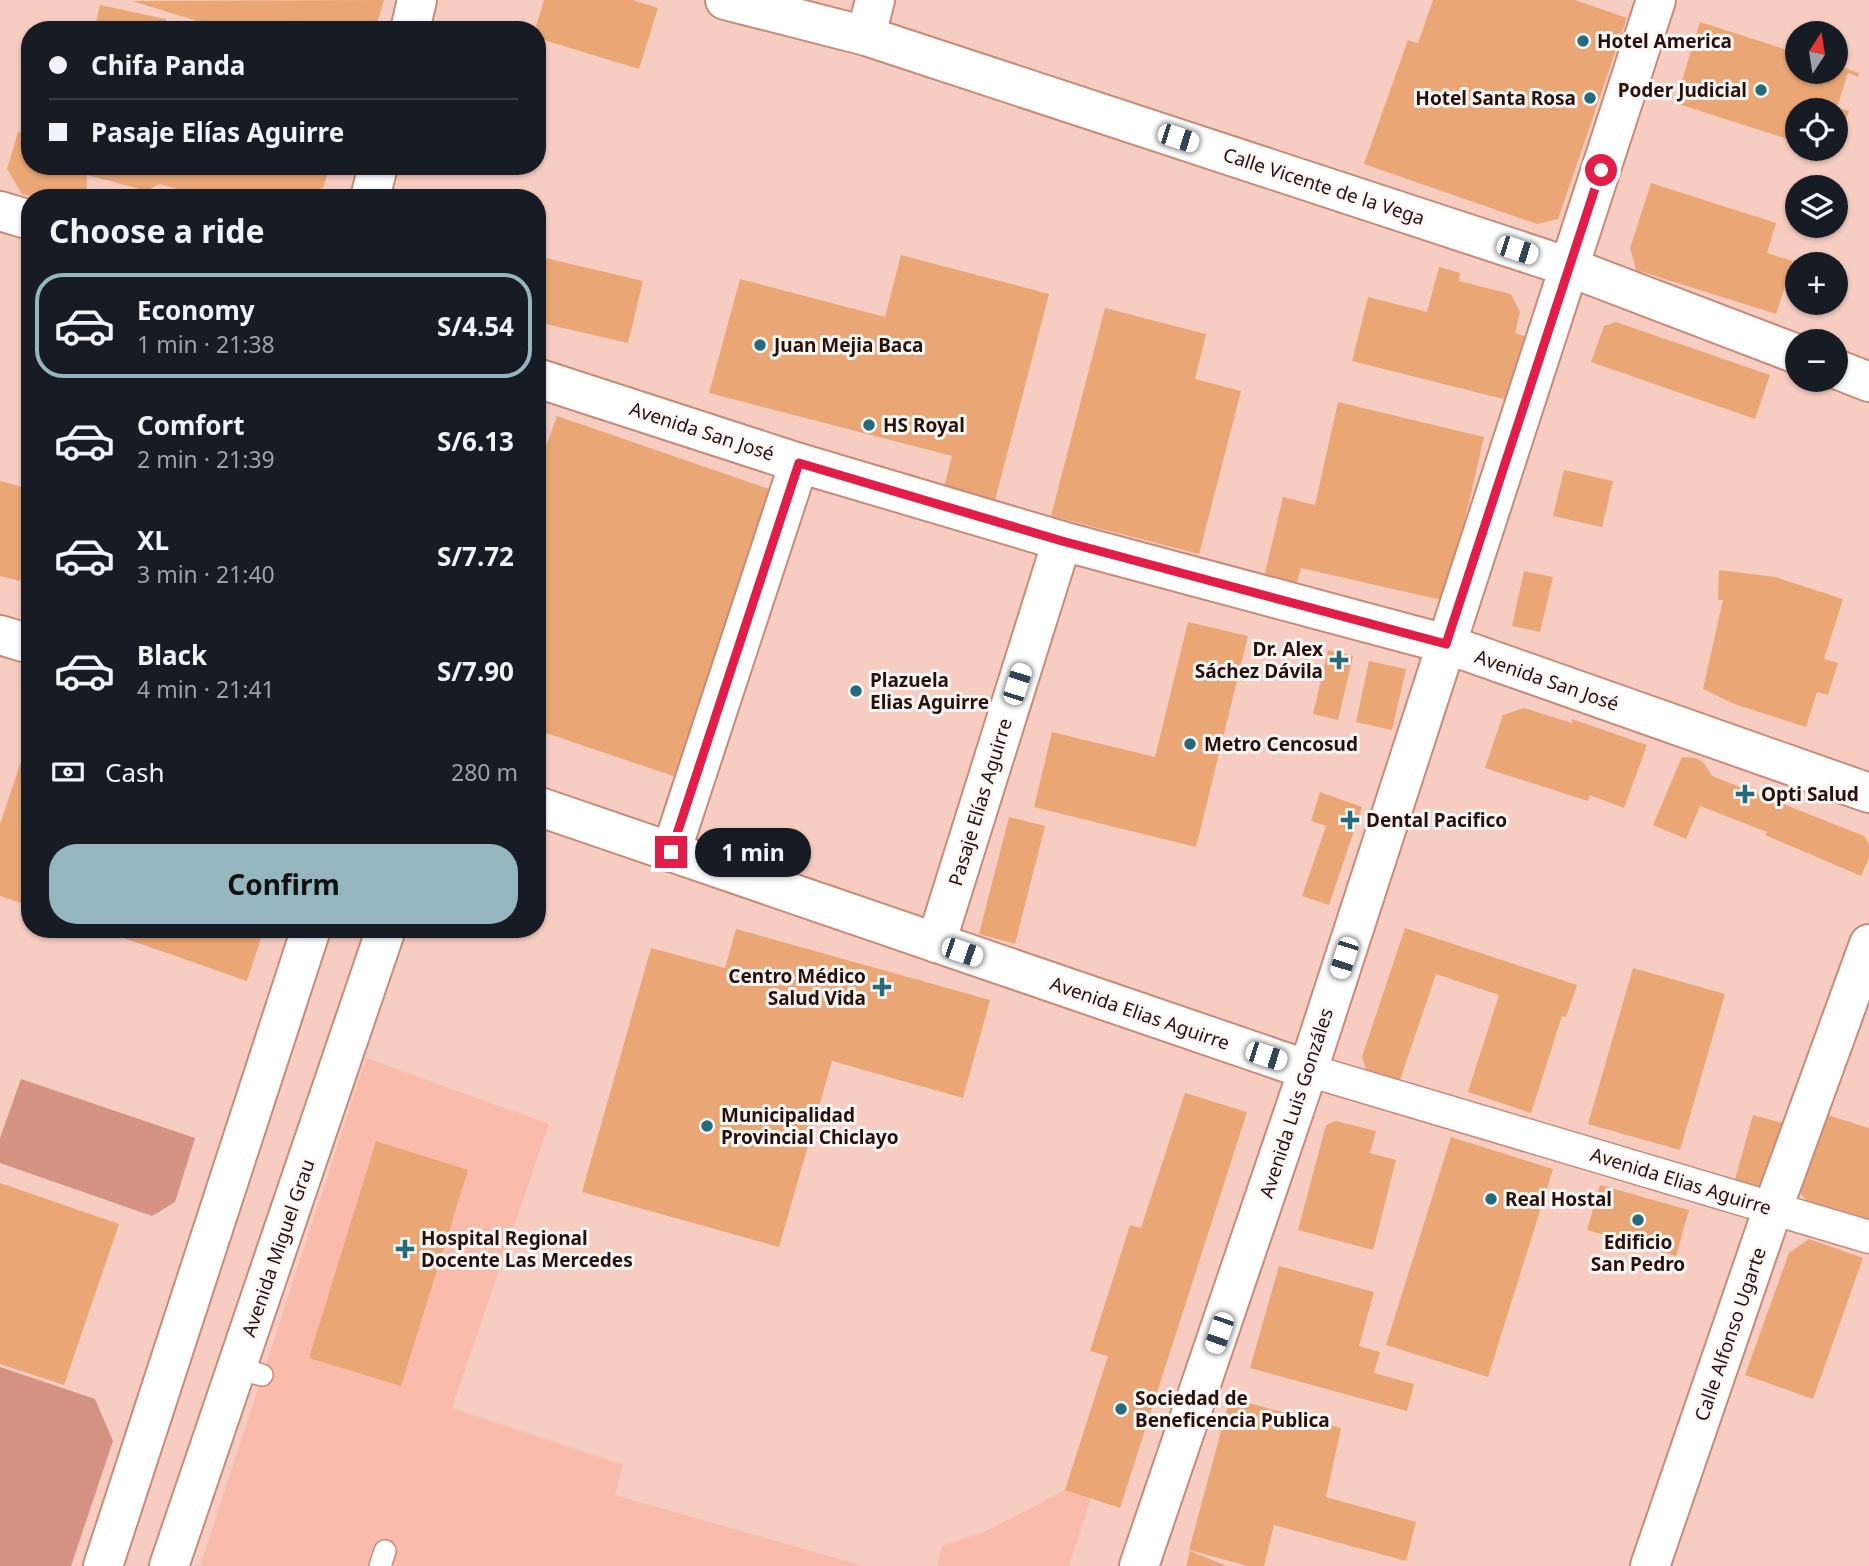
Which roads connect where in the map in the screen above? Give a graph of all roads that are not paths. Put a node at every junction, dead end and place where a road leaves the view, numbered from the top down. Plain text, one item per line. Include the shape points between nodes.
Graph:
1 (417, 0) edge
2 (725, 0) edge
3 (1656, 0) edge
4 (870, 18) edge
5 (412, 21) edge
6 (0, 211) edge
7 (21, 217) edge
8 (1569, 267) junction
9 (1785, 349) edge
10 (1848, 374) edge
11 (546, 380) edge
12 (1869, 382) edge
13 (799, 463) junction
14 (1062, 541) junction
15 (0, 635) edge
16 (21, 641) edge
17 (1446, 644) junction
18 (1869, 793) edge
19 (546, 809) edge
20 (671, 852) junction
21 (308, 938) edge
22 (383, 938) edge
23 (936, 943) junction
24 (1869, 944) edge
25 (1308, 1070) junction
26 (1773, 1208) junction
27 (1869, 1237) edge
28 (103, 1566) edge
29 (169, 1566) edge
30 (1139, 1566) edge
31 (1650, 1566) edge

1 - 5 main road
2 - 4 main road, Calle Vicente de la Vega
3 - 8 main road, Avenida Luis Gonzáles
4 - 8 main road, Calle Vicente de la Vega
6 - 7 main road
8 - 9 main road, Calle Vicente de la Vega
8 - 17 main road, Avenida Luis Gonzáles
10 - 12 main road
11 - 13 main road, Avenida San José
13 - 14 main road, Avenida San José
13 - 20 main road
14 - 17 main road, Avenida San José
14 - 23 main road, Pasaje Elías Aguirre
15 - 16 main road
17 - 18 main road, Avenida San José
17 - 25 main road, Avenida Luis Gonzáles
19 - 20 main road, Avenida Elias Aguirre
20 - 23 main road, Avenida Elias Aguirre
21 - 28 main road
22 - 29 main road, Avenida Miguel Grau via 250,1371
23 - 25 main road, Avenida Elias Aguirre
24 - 26 main road, Calle Alfonso Ugarte
25 - 26 street, Avenida Elias Aguirre
25 - 30 main road, Avenida Luis Gonzáles
26 - 27 street, Avenida Elias Aguirre
26 - 31 main road, Calle Alfonso Ugarte

